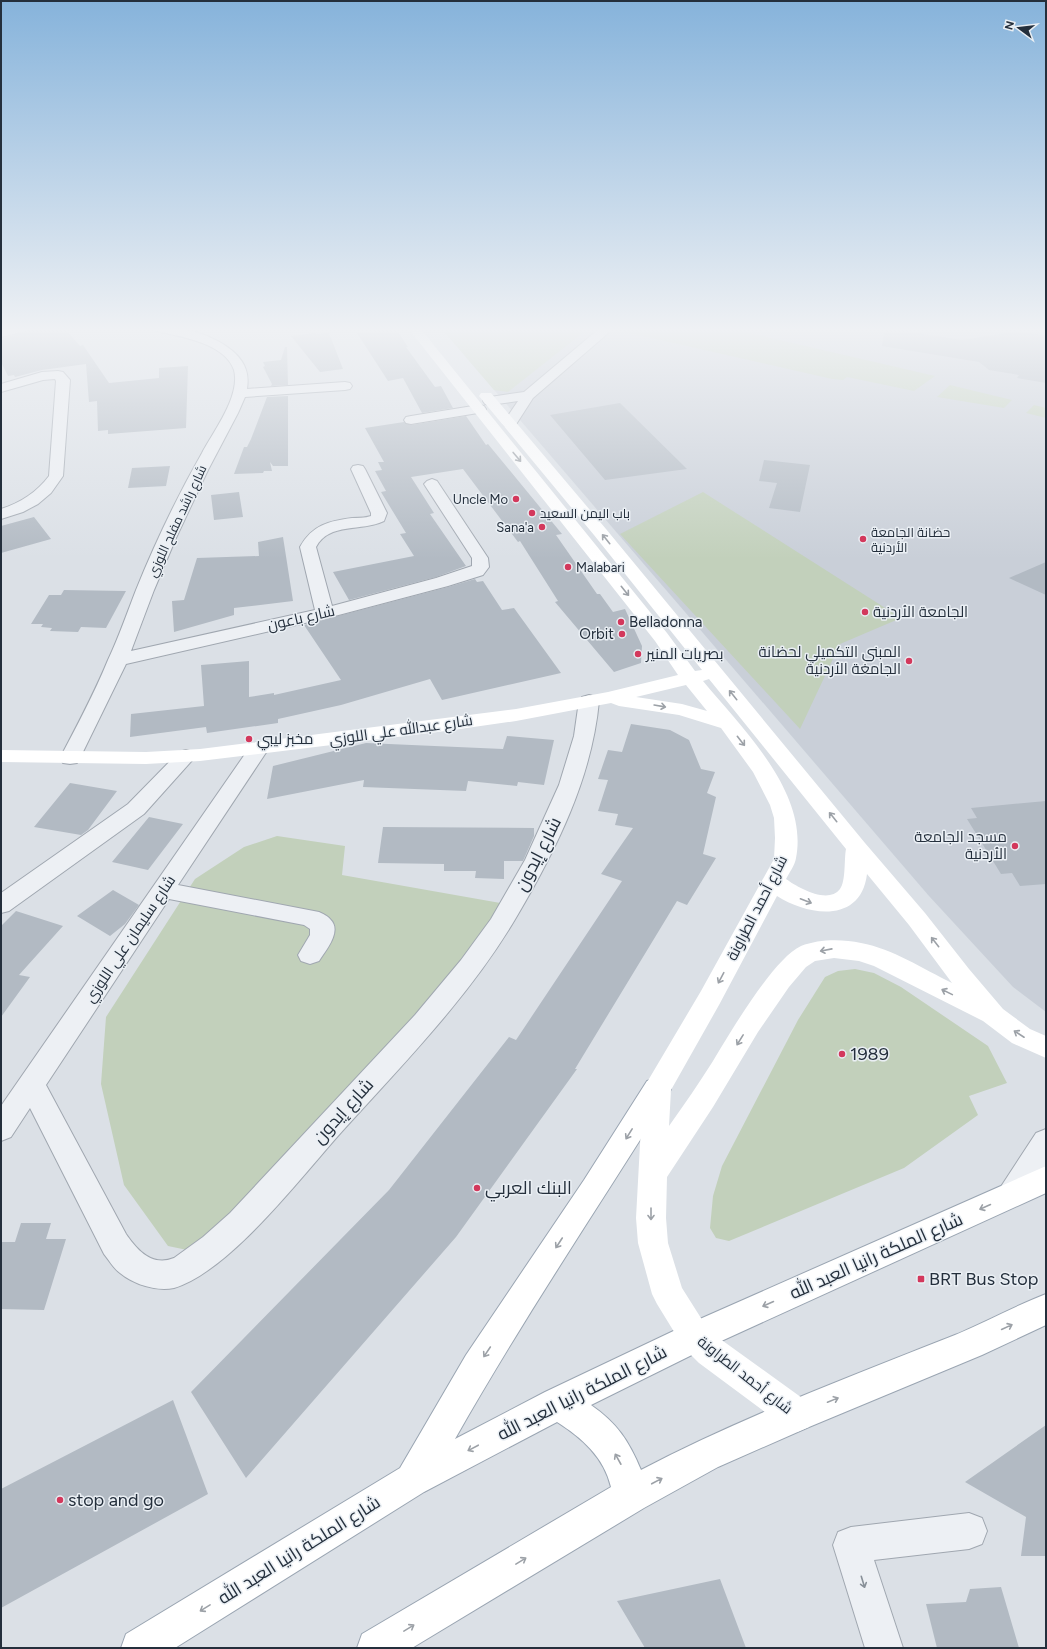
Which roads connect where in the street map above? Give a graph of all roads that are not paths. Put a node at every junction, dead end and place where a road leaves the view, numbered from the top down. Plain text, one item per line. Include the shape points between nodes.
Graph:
1 (61, 405) edge
2 (234, 405) edge
3 (484, 405) junction
4 (522, 405) edge
5 (411, 420) dead end
6 (510, 423) junction
7 (358, 469) dead end
8 (432, 484) dead end
9 (1, 514) edge
10 (325, 613) junction
11 (118, 660) junction
12 (715, 673) junction
13 (690, 678) junction
14 (598, 700) junction
15 (728, 724) junction
16 (259, 748) junction
17 (1, 756) edge
18 (186, 756) junction
19 (70, 758) junction
20 (857, 848) junction
21 (773, 882) junction
22 (162, 890) junction
23 (1, 905) edge
24 (310, 955) dead end
25 (994, 1016) junction
26 (1046, 1048) edge
27 (32, 1085) junction
28 (657, 1089) junction
29 (1, 1129) edge
30 (1046, 1142) edge
31 (652, 1175) junction
32 (1046, 1179) edge
33 (1012, 1194) junction
34 (1046, 1309) edge
35 (695, 1337) junction
36 (557, 1404) junction
37 (797, 1415) junction
38 (412, 1480) junction
39 (631, 1495) junction
40 (970, 1531) dead end
41 (140, 1648) edge
42 (376, 1648) edge
43 (884, 1648) edge

1 - 9 street via 56,476 49,488 41,494
2 - 11 street, شارع راشد مفلح اللوزي via 145,589
3 - 5 street
3 - 6 street, شارع أحمد الطراونة
3 -> 13 street, شارع أحمد الطراونة
4 - 6 street
12 -> 6 street, شارع أحمد الطراونة
7 - 10 street via 379,513 378,518 322,530 308,547
8 - 10 street, شارع باعون via 480,558 481,567 469,574 442,582
10 - 11 street, شارع باعون
11 - 19 street, شارع راشد مفلح اللوزي
12 - 13 street, شارع عبدالله علي اللوزي
20 -> 12 street, شارع أحمد الطراونة
13 - 14 street, شارع عبدالله علي اللوزي
13 - 15 street, شارع أحمد الطراونة
14 -> 15 street, شارع عبدالله علي اللوزي via 682,710
14 - 16 street, شارع عبدالله علي اللوزي via 446,725
14 - 27 street, شارع إيدون via 568,793 517,896 492,937 426,1019 288,1172 212,1249 186,1267 174,1273 162,1274 137,1268 128,1261 115,1244
15 -> 21 street, شارع أحمد الطراونة via 772,785 782,806 787,840 785,859
16 - 18 street, شارع عبدالله علي اللوزي
16 - 22 street, شارع سليمان علي اللوزي
17 - 19 street, شارع عبدالله علي اللوزي
18 - 19 street, شارع عبدالله علي اللوزي
18 - 23 street via 136,809
21 -> 20 street via 795,897 813,903 838,902 849,894 853,885
25 -> 20 street, شارع أحمد الطراونة
21 -> 28 street, شارع أحمد الطراونة
22 - 24 street via 311,918 322,925 322,936
22 - 27 street, شارع سليمان علي اللوزي
26 -> 25 street, شارع أحمد الطراونة via 1021,1036
25 -> 31 street via 883,960 861,952 834,949 810,953 797,961 780,980
27 - 29 street, شارع سليمان علي اللوزي
28 - 31 street, شارع أحمد الطراونة
28 -> 38 street via 478,1366
30 - 33 street
31 -> 35 street, شارع أحمد الطراونة via 651,1218 658,1264 668,1294
32 - 33 street, شارع الملكة رانيا العبد الله
33 -> 35 street, شارع الملكة رانيا العبد الله
37 -> 34 street via 971,1344
35 - 36 street, شارع الملكة رانيا العبد الله
35 - 37 street, شارع أحمد الطراونة via 711,1352
36 -> 38 street, شارع الملكة رانيا العبد الله
39 -> 36 street via 624,1471 600,1434 580,1416
39 -> 37 street via 706,1455
38 -> 41 street, شارع الملكة رانيا العبد الله
42 -> 39 street
40 -> 43 street via 851,1545

